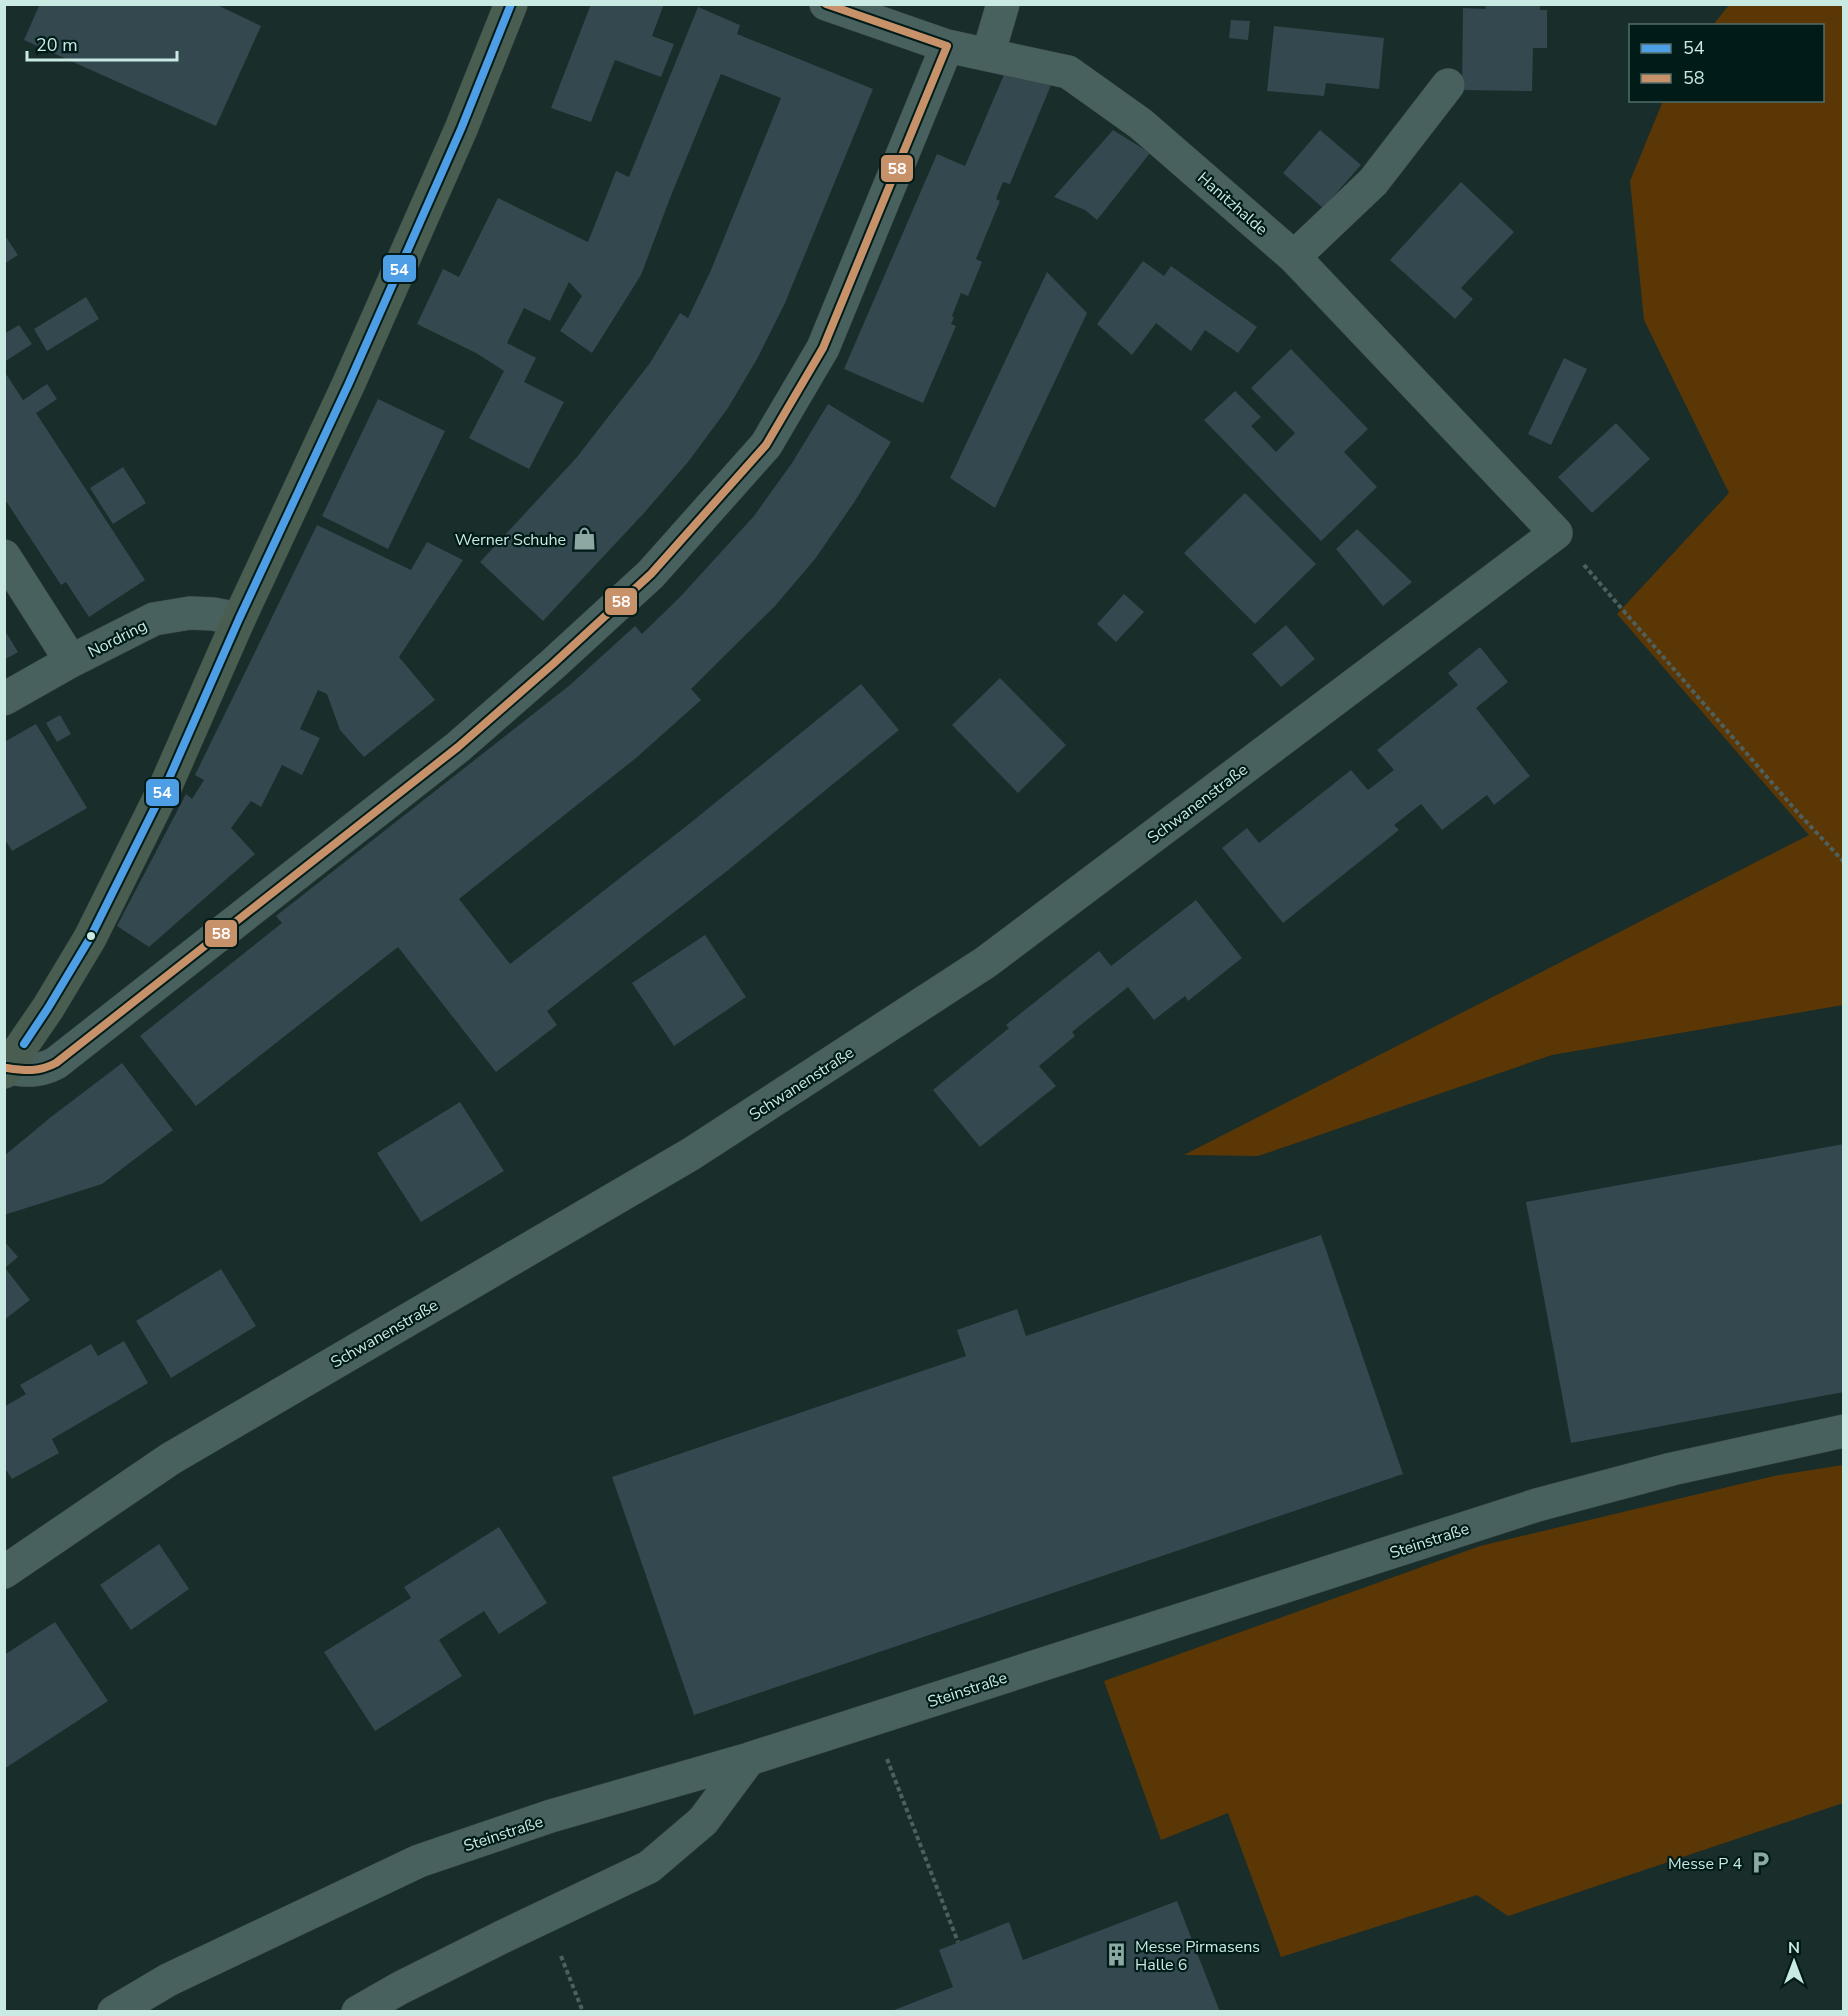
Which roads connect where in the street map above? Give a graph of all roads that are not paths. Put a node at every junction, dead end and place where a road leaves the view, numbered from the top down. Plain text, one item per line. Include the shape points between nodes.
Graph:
1 (511, 4) edge
2 (826, 4) edge
3 (1004, 4) edge
4 (947, 46) junction
5 (988, 55) junction
6 (1448, 85) dead end
7 (1294, 257) junction
8 (1556, 533) joint
9 (4, 556) edge
10 (239, 619) junction
11 (71, 661) junction
12 (4, 699) edge
13 (6, 1070) edge
14 (1844, 1431) edge
15 (4, 1572) edge
16 (749, 1759) junction
17 (114, 2012) edge
18 (358, 2012) edge

1 - 10 main road via 363,352
2 - 4 street, Hanitzhalde
3 - 5 street
4 - 5 street, Hanitzhalde
4 - 13 street via 823,348 766,445 651,574 458,747 56,1063 30,1071
5 - 7 street, Hanitzhalde via 1068,72 1141,124
6 - 7 street via 1373,182
7 - 8 street, Hanitzhalde
8 - 15 street, Schwanenstraße via 986,962 690,1154 170,1459
9 - 11 street
10 - 11 street, Nordring via 190,613 154,620
10 - 13 main road via 167,783 90,938
11 - 12 street, Nordring
14 - 16 street, Steinstraße via 1672,1469 1537,1505
16 - 17 street, Steinstraße via 551,1816 419,1861 168,1980
16 - 18 street via 702,1821 649,1867

